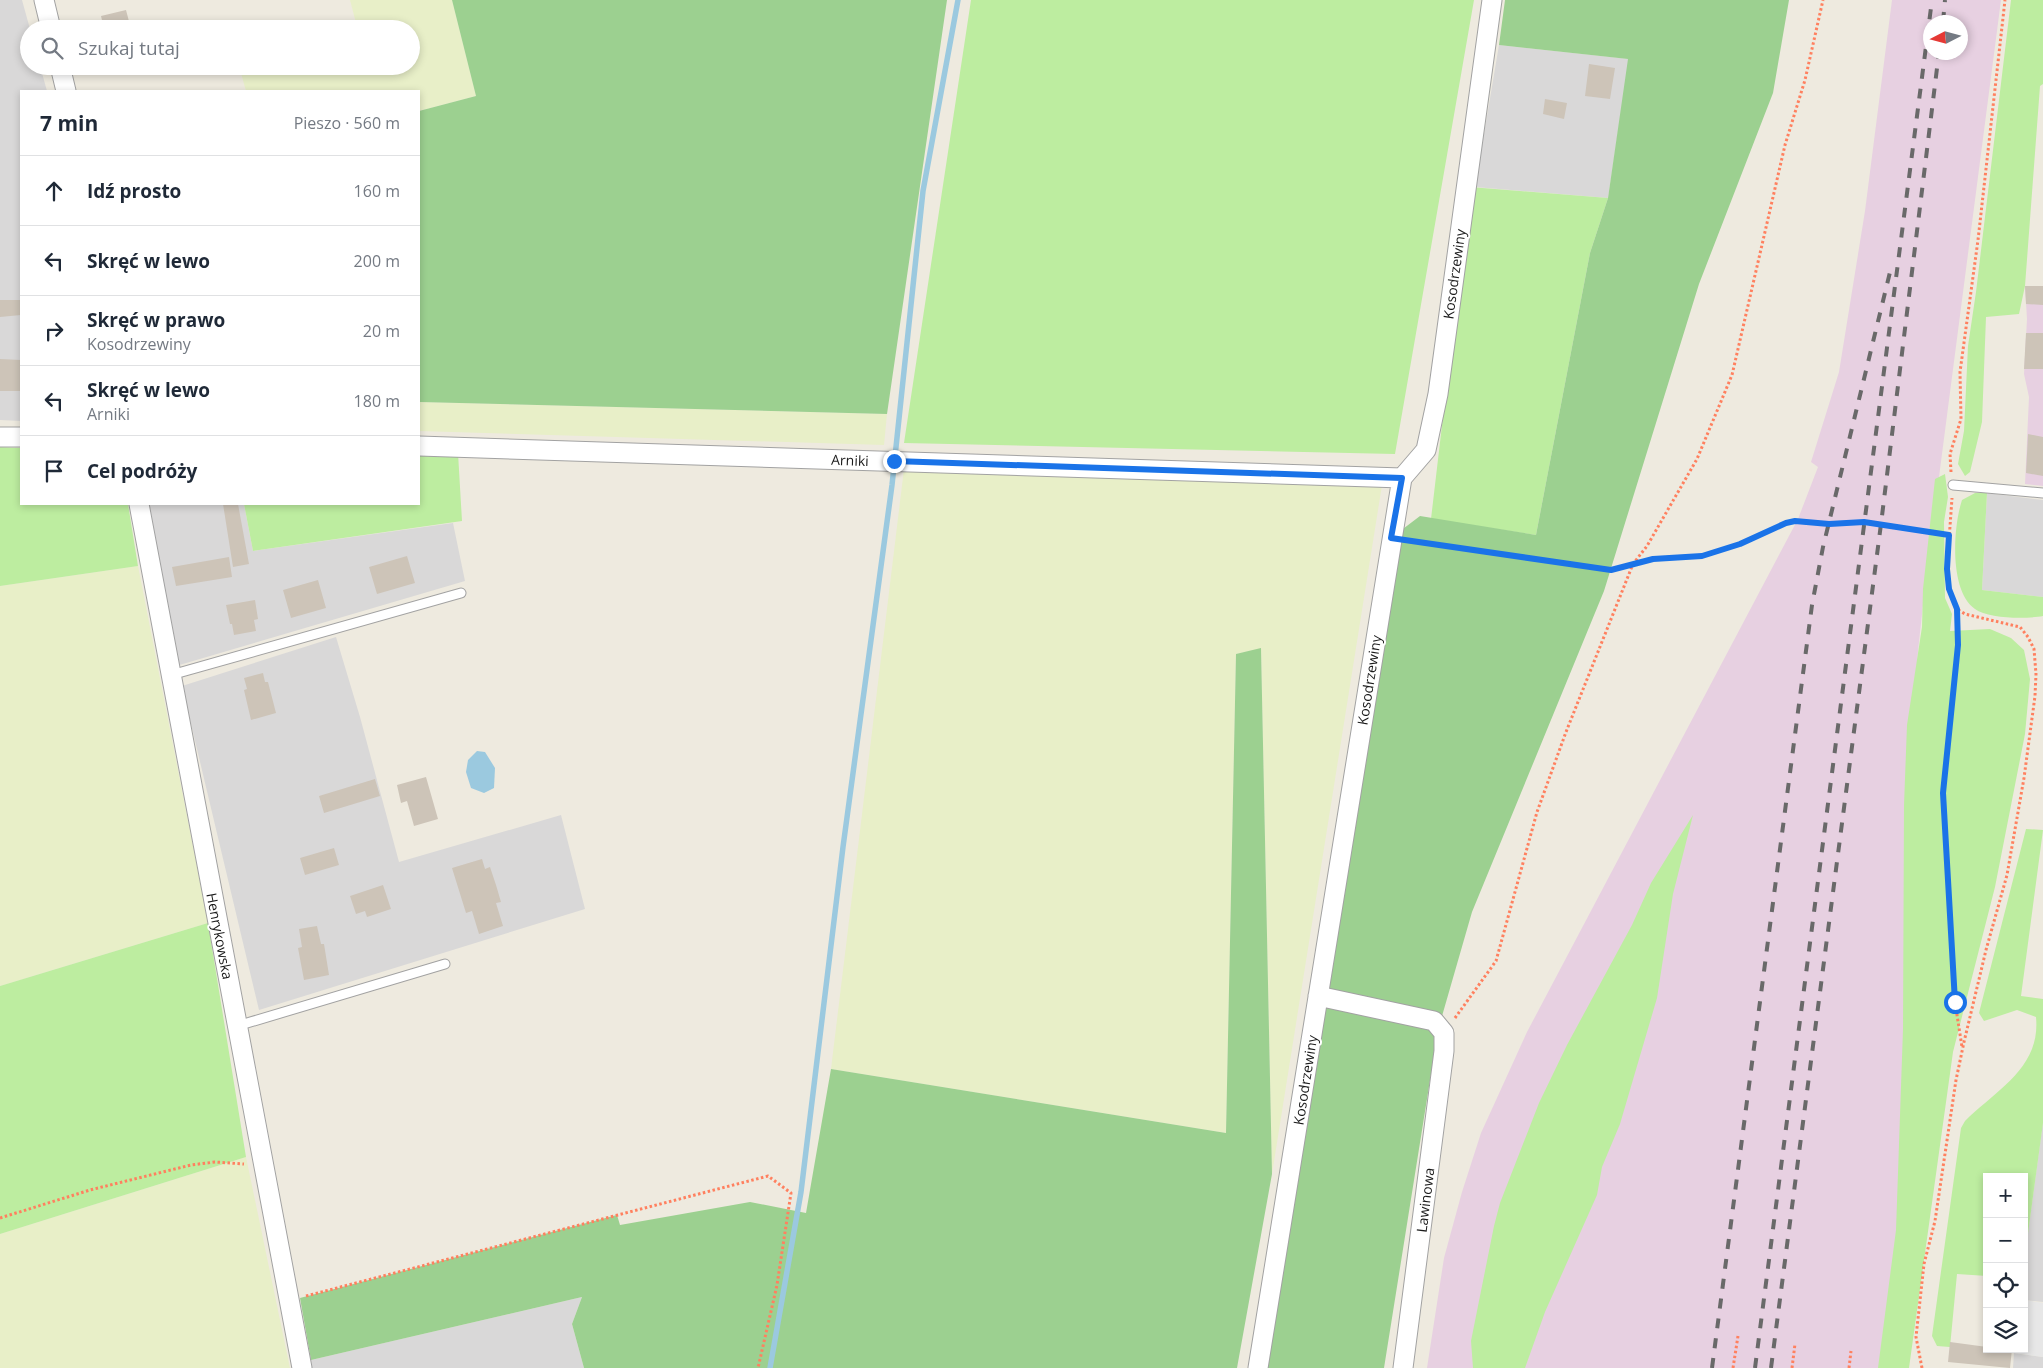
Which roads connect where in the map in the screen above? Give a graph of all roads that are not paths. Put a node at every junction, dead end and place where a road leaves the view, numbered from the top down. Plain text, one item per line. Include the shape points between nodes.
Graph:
1 (44, 0) edge
2 (1492, 0) edge
3 (48, 20) edge
4 (62, 75) edge
5 (66, 90) edge
6 (0, 437) edge
7 (20, 437) edge
8 (420, 446) edge
9 (1402, 478) junction
10 (1953, 485) road end
11 (2043, 494) edge
12 (139, 505) edge
13 (461, 593) dead end
14 (171, 675) junction
15 (445, 964) dead end
16 (1318, 996) junction
17 (237, 1026) junction
18 (302, 1368) edge
19 (1258, 1368) edge
20 (1403, 1368) edge

1 - 3 street
2 - 9 street, Kosodrzewiny via 1438,394 1426,450
4 - 5 street
6 - 7 street
8 - 9 street, Arniki
9 - 16 street, Kosodrzewiny
10 - 11 lane
12 - 14 street, Henrykowska
13 - 14 lane
14 - 17 street, Henrykowska
15 - 17 lane
16 - 19 street, Kosodrzewiny
16 - 20 street, Lawinowa via 1434,1021 1444,1033
17 - 18 street, Henrykowska

